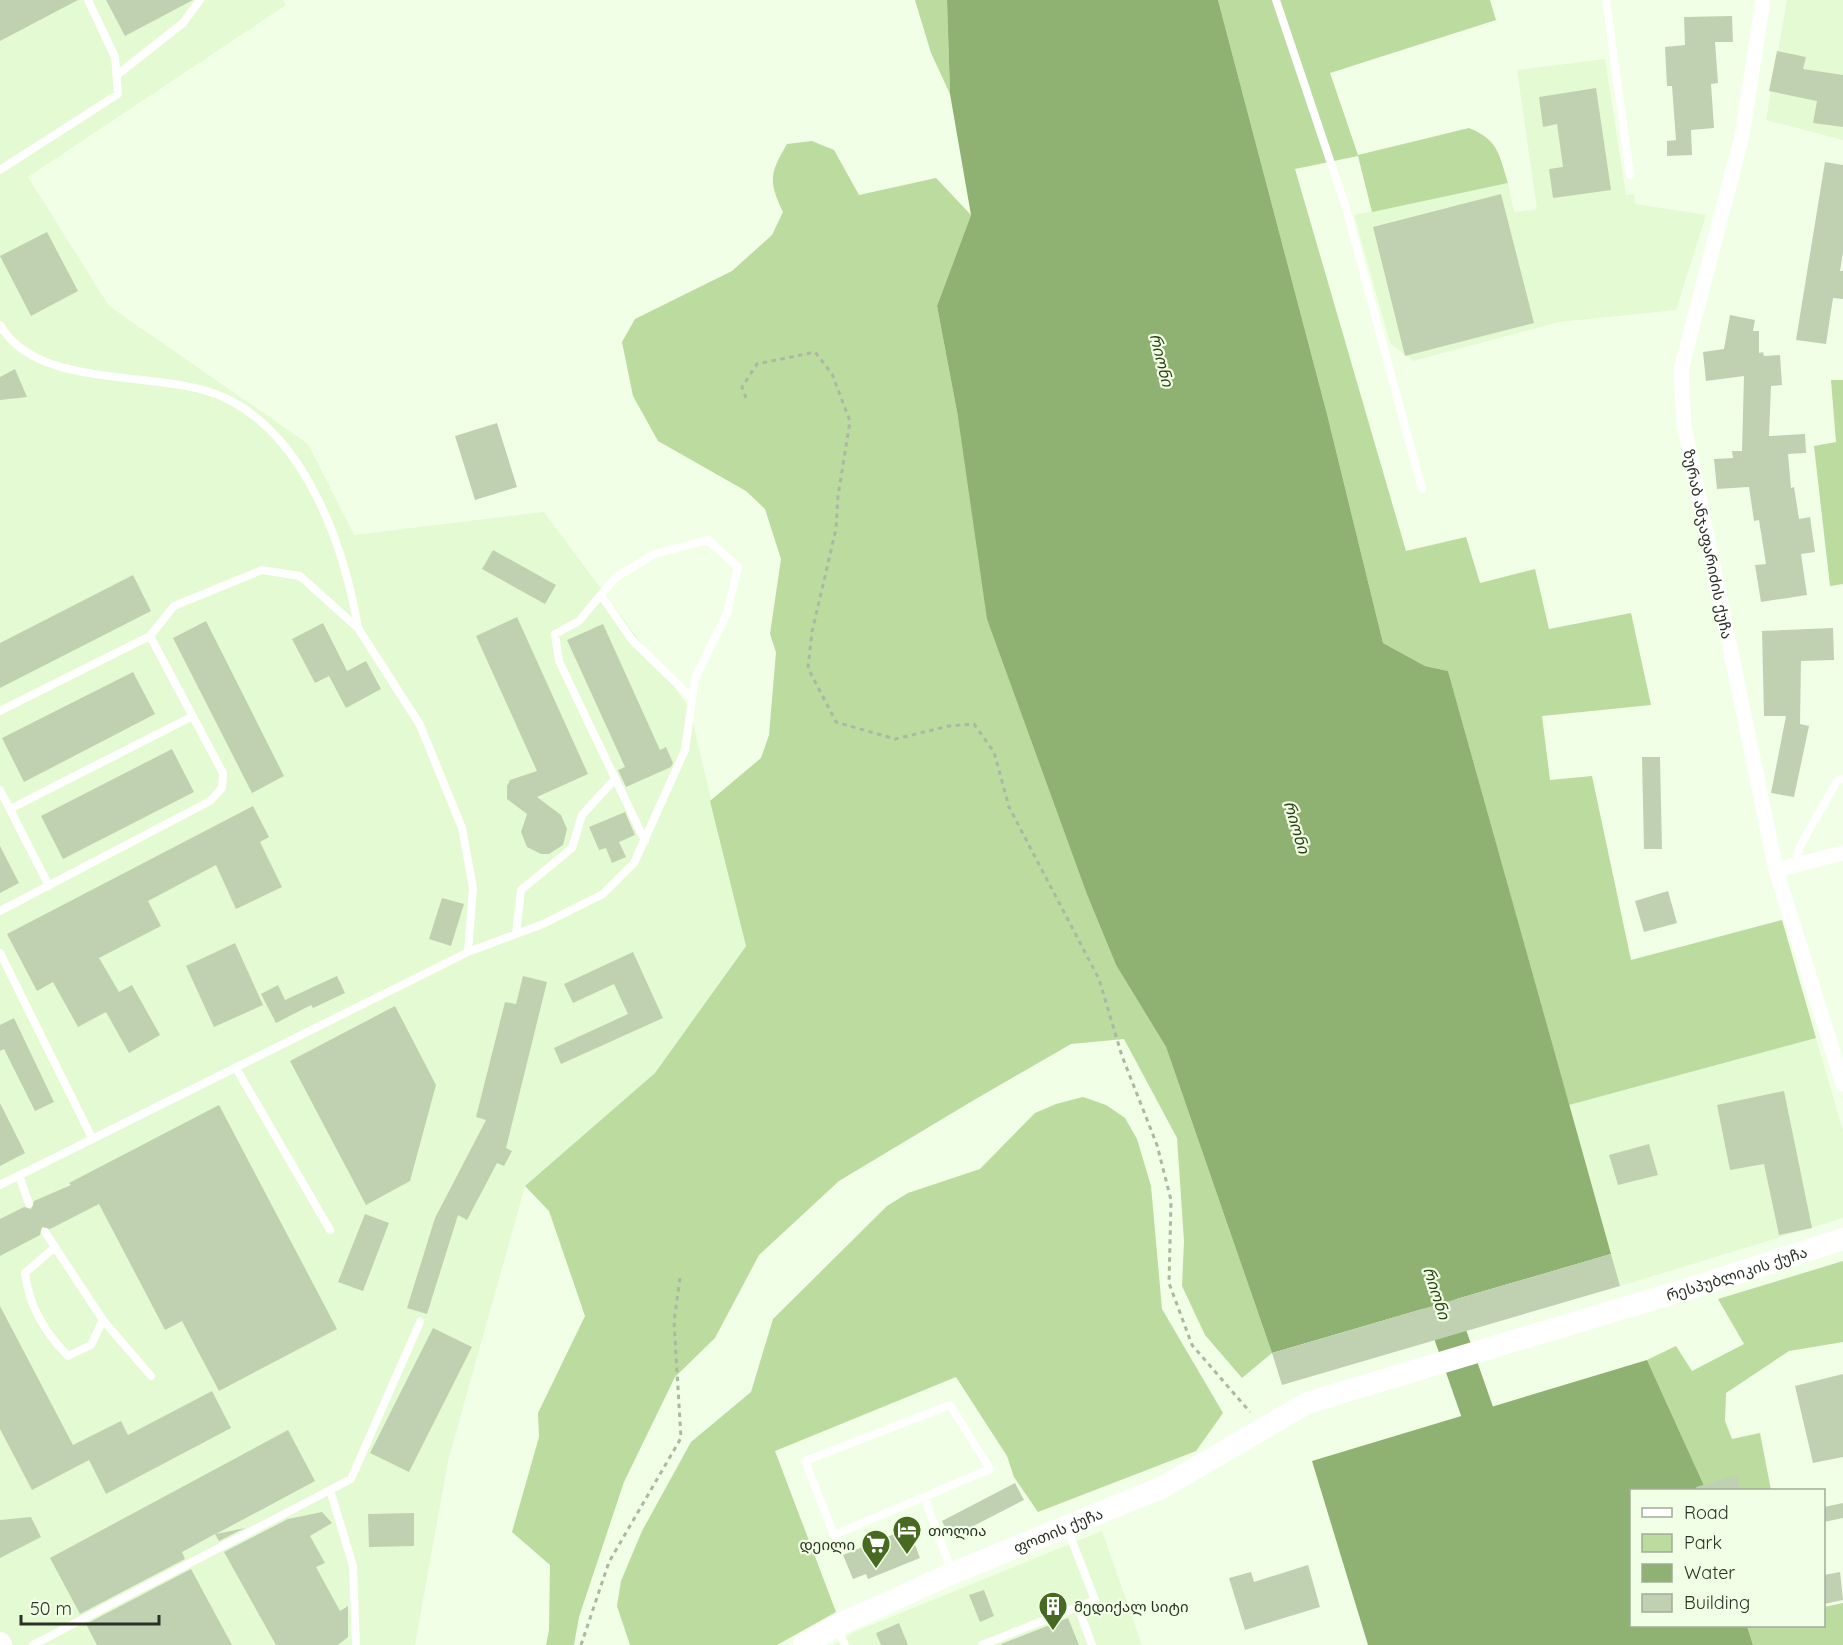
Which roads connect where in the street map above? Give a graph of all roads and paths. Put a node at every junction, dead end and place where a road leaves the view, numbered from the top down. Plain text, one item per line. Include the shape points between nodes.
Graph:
1 (88, 0) edge
2 (200, 0) edge
3 (1276, 0) edge
4 (1606, 0) edge
5 (1763, 0) edge
6 (117, 75) junction
7 (0, 170) edge
8 (1630, 175) dead end
9 (0, 325) edge
10 (746, 398) dead end
11 (1422, 489) dead end
12 (601, 595) junction
13 (358, 628) junction
14 (150, 636) junction
15 (692, 698) junction
16 (0, 711) edge
17 (193, 717) junction
18 (615, 779) junction
19 (1843, 779) edge
20 (0, 790) edge
21 (10, 809) junction
22 (645, 841) junction
23 (1843, 853) edge
24 (1796, 865) junction
25 (1776, 870) junction
26 (49, 886) junction
27 (0, 911) edge
28 (516, 934) junction
29 (468, 952) junction
30 (0, 953) edge
31 (236, 1068) junction
32 (1843, 1084) edge
33 (92, 1138) junction
34 (19, 1175) junction
35 (0, 1185) edge
36 (29, 1204) dead end
37 (330, 1230) dead end
38 (45, 1232) dead end
39 (1843, 1239) edge
40 (55, 1247) junction
41 (680, 1278) dead end
42 (103, 1320) junction
43 (420, 1322) dead end
44 (151, 1376) dead end
45 (1307, 1403) joint
46 (1274, 1423) junction
47 (330, 1490) junction
48 (924, 1497) junction
49 (1067, 1528) junction
50 (953, 1574) junction
51 (1078, 1607) junction
52 (841, 1636) edge
53 (33, 1645) edge
54 (356, 1645) edge
55 (580, 1645) edge
56 (804, 1645) edge
57 (982, 1645) edge
58 (1092, 1645) edge

1 - 6 lane via 115,57
2 - 6 lane via 183,23
3 - 11 lane via 1346,207
4 - 8 lane
5 - 25 street, ზურაბ ანჯაფარიძის ქუჩა via 1742,136 1681,370 1684,425
6 - 7 lane via 118,94
9 - 13 lane via 8,338 49,365 104,376 164,381 222,397 267,424 303,469 326,520 351,588
10 - 46 path via 742,387 757,364 815,352 832,374 850,421 836,529 812,632 808,668 836,722 896,740 949,726 974,724 994,752 1009,807 1099,980 1122,1056 1157,1145 1171,1200 1169,1282 1192,1345 1246,1411
12 - 15 lane via 632,640
12 - 15 lane via 615,578 654,554 708,540 738,567 727,613 695,678
12 - 18 lane via 579,621 555,633 559,661
13 - 14 lane via 300,576 262,570 174,606
13 - 29 lane via 420,725 462,828 473,888
14 - 16 lane
14 - 17 lane
15 - 22 lane via 685,750
17 - 21 lane
17 - 26 lane via 223,773 222,788 210,801
18 - 22 lane
18 - 28 lane via 582,815 572,848 521,890
19 - 24 lane via 1837,781 1799,848
20 - 21 lane
21 - 26 lane
22 - 28 lane via 634,863 603,894
23 - 24 street
24 - 25 street
25 - 32 street, ზურაბ ანჯაფარიძის ქუჩა
26 - 27 lane
28 - 29 lane
29 - 31 lane
30 - 33 lane
31 - 33 lane
31 - 37 lane
33 - 34 lane
34 - 35 lane
34 - 36 lane
38 - 40 lane
39 - 45 street, რესპუბლიკის ქუჩა
40 - 42 lane
40 - 42 lane via 25,1274 27,1294 49,1337 68,1356 91,1346
41 - 55 path via 674,1321 681,1438 609,1562
42 - 44 lane
43 - 47 lane via 351,1479
45 - 46 street, ფოთის ქუჩა
46 - 49 street, ფოთის ქუჩა via 1163,1487
47 - 53 lane
47 - 54 lane via 353,1566
48 - 48 lane via 834,1535 805,1461 950,1405 990,1469
48 - 50 lane
49 - 50 street, ფოთის ქუჩა
49 - 51 lane via 1095,1600
50 - 52 street, ფოთის ქუჩა
51 - 57 lane
51 - 58 lane
52 - 56 street, ფოთის ქუჩა

